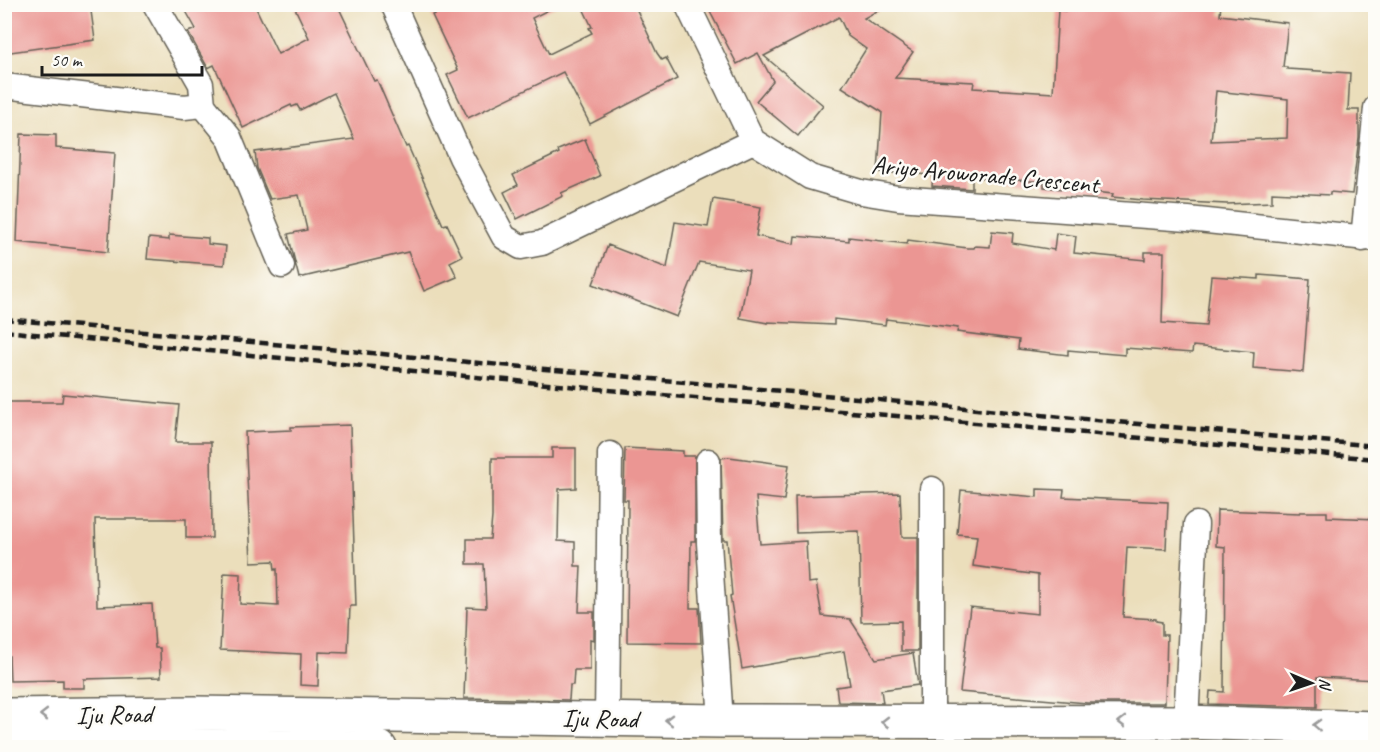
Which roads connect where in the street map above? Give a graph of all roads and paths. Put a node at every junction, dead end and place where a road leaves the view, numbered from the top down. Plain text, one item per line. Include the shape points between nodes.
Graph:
1 (155, 4) edge
2 (393, 4) edge
3 (687, 4) edge
4 (4, 86) edge
5 (203, 105) junction
6 (1376, 108) edge
7 (753, 141) junction
8 (1370, 239) edge
9 (282, 266) dead end
10 (610, 454) dead end
11 (708, 461) dead end
12 (933, 489) dead end
13 (1196, 524) dead end
14 (4, 715) edge
15 (607, 718) junction
16 (721, 721) junction
17 (1186, 722) junction
18 (932, 723) junction
19 (1376, 728) edge
20 (125, 736) edge
21 (4, 744) edge
22 (220, 746) edge
23 (380, 747) edge

1 - 5 street via 201,84
2 - 7 street via 466,167 504,237 521,247 542,243
3 - 7 street
4 - 5 street via 184,107
5 - 9 street via 229,137
6 - 8 street
7 - 8 street, Ariyo Aroworade Crescent via 810,177 898,198 1188,219
10 - 15 street
11 - 16 street
12 - 18 street
13 - 17 street
20 -> 14 main road, Iju Road
16 -> 15 main road, Iju Road
15 - 20 main road, Iju Road via 195,713
18 -> 16 main road, Iju Road
17 -> 18 main road, Iju Road
19 -> 17 main road, Iju Road
20 - 21 main road, Iju Road
20 - 22 main road, Iju Road
22 - 23 main road, Iju Road

